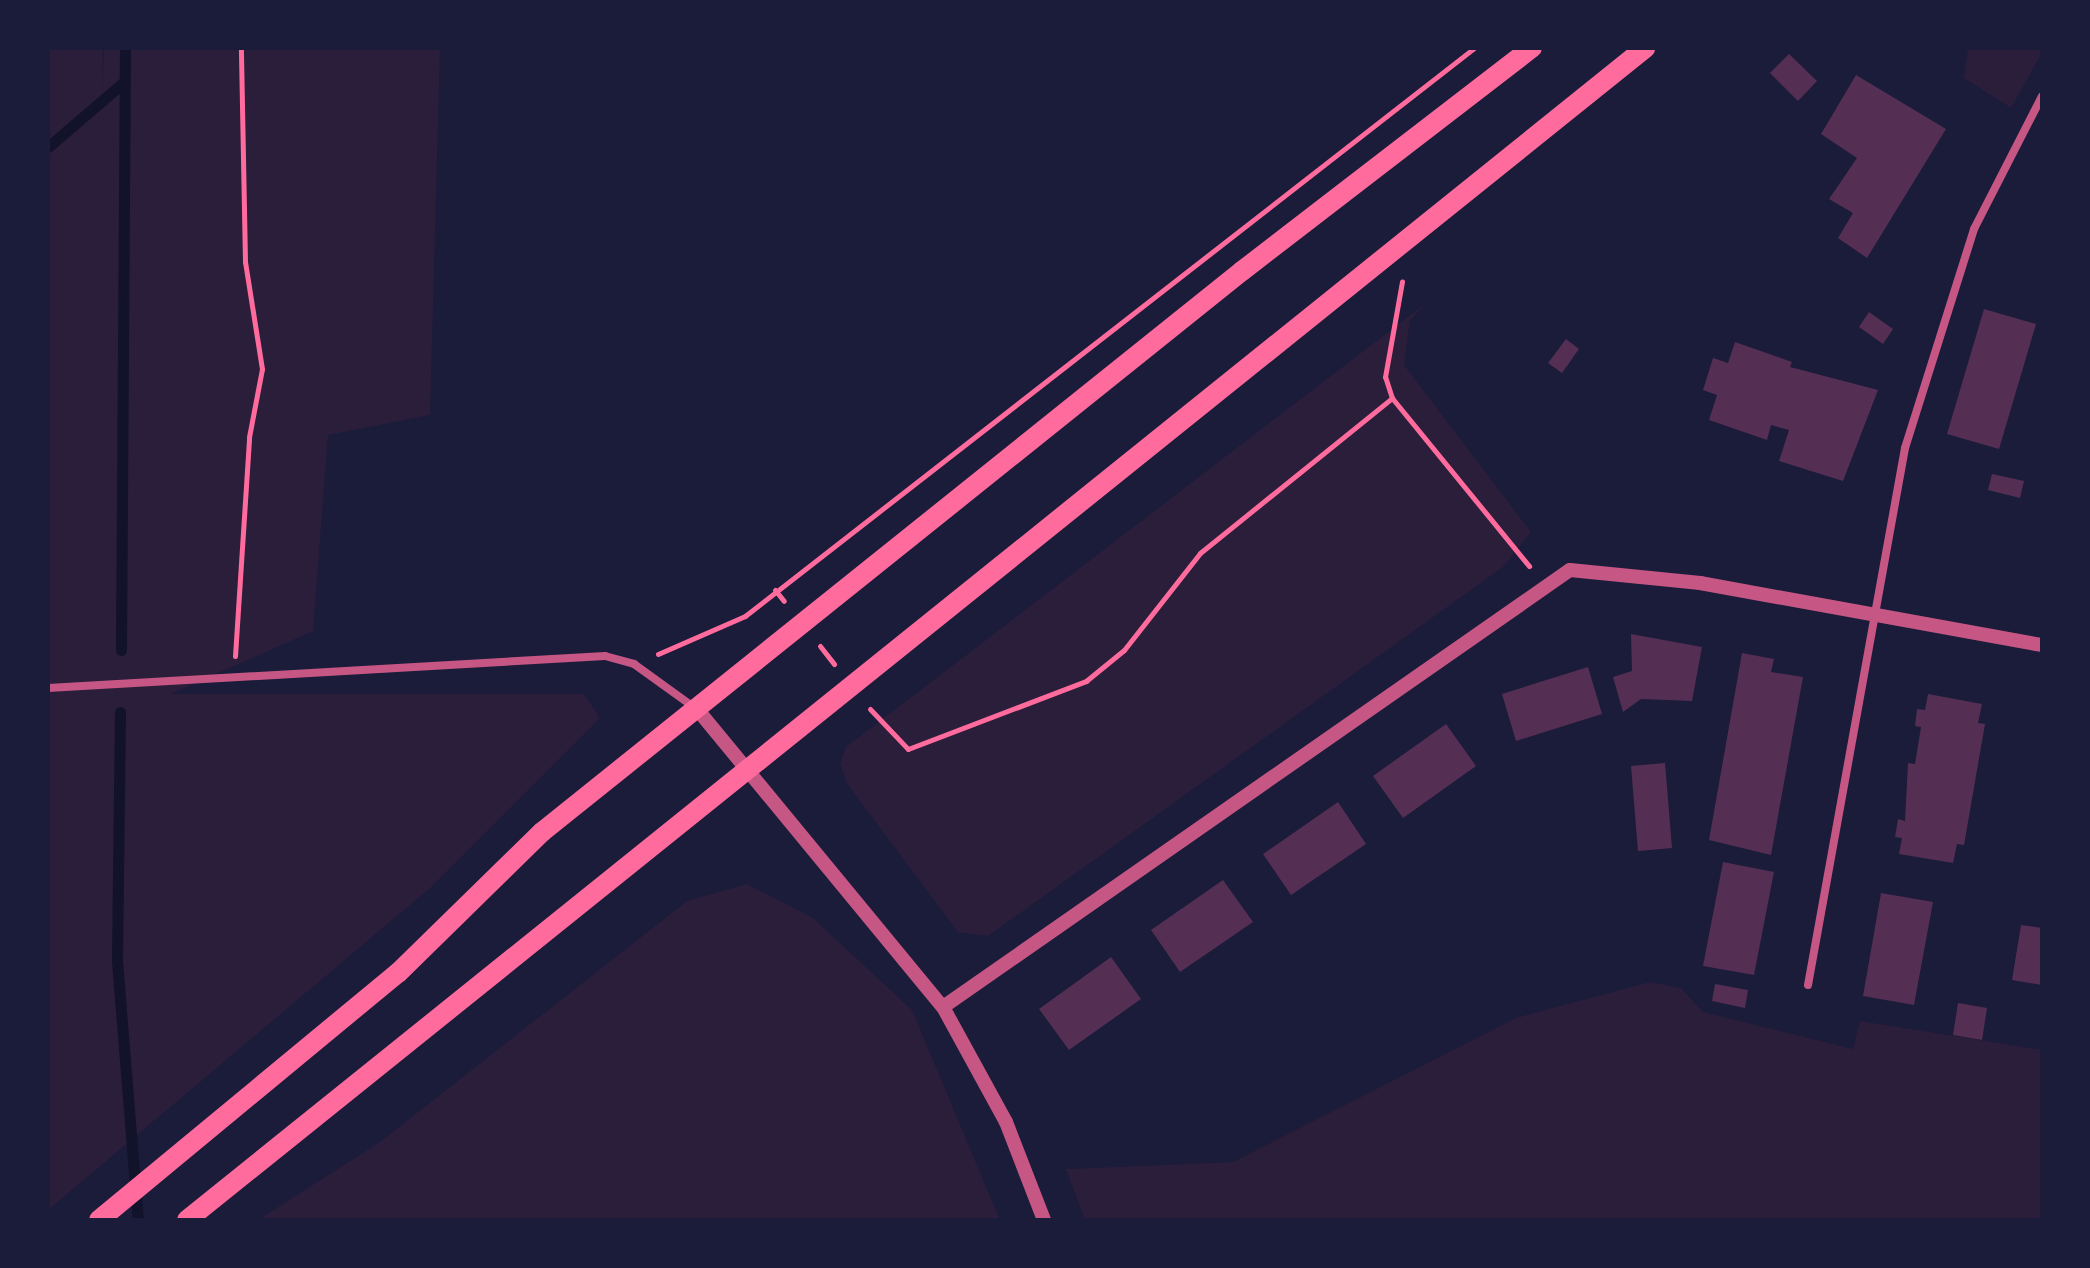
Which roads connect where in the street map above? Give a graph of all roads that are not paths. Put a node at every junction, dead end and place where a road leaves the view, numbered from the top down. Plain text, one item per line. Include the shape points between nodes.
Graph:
1 (1532, 48) edge
2 (1645, 48) edge
3 (2042, 96) edge
4 (1870, 616) junction
5 (2042, 645) edge
6 (48, 688) edge
7 (697, 709) junction
8 (749, 772) junction
9 (1808, 985) dead end
10 (943, 1007) junction
11 (101, 1218) edge
12 (187, 1220) edge
13 (1044, 1220) edge

1 - 7 main road via 1242,271
2 - 8 main road
3 - 4 street via 1974,229 1905,448
4 - 5 street
4 - 9 street
4 - 10 street via 1700,583 1570,570
6 - 7 street via 605,656 634,664
7 - 8 street
7 - 11 main road via 542,832 398,973
8 - 10 street
8 - 12 main road
10 - 13 street via 1006,1122

